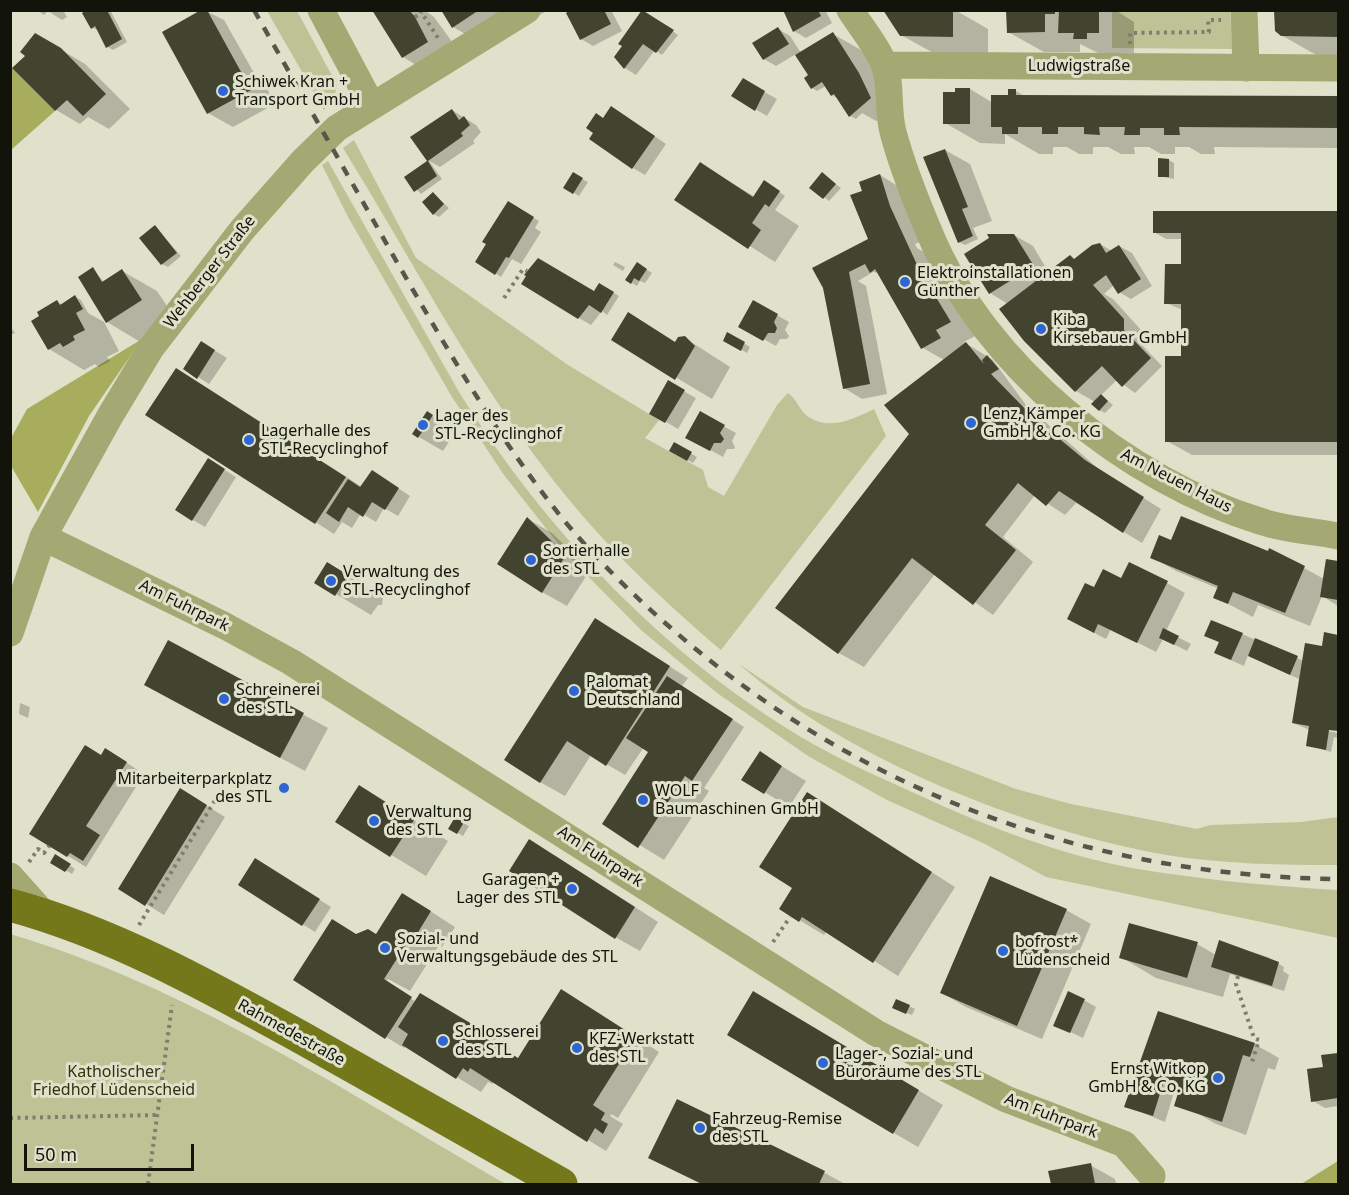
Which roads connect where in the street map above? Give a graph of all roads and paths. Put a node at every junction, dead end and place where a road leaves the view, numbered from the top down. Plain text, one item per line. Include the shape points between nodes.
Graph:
1 (321, 10) edge
2 (420, 10) edge
3 (527, 10) edge
4 (850, 10) edge
5 (1244, 10) edge
6 (415, 17) dead end
7 (1216, 20) dead end
8 (1130, 48) dead end
9 (884, 64) junction
10 (1246, 68) junction
11 (1338, 68) edge
12 (372, 106) junction
13 (527, 271) dead end
14 (504, 298) dead end
15 (1338, 536) edge
16 (43, 537) junction
17 (10, 633) edge
18 (217, 797) dead end
19 (49, 846) dead end
20 (19, 870) edge
21 (10, 905) edge
22 (44, 914) junction
23 (140, 923) dead end
24 (1238, 976) dead end
25 (172, 1005) dead end
26 (1252, 1062) dead end
27 (157, 1115) junction
28 (10, 1118) edge
29 (1152, 1176) dead end
30 (148, 1185) edge
31 (561, 1185) edge

1 - 12 street
2 - 6 path
3 - 12 street, Wehberger Straße
4 - 9 street
5 - 10 street
7 - 8 path via 1208,20 1209,32 1130,33
9 - 10 street, Ludwigstraße
9 - 15 street, Am Neuen Haus via 892,130 931,236 976,314 1035,384 1092,434 1205,500 1264,523
10 - 11 street, Ludwigstraße
12 - 16 street, Wehberger Straße via 326,137 303,161 171,320 110,416
13 - 14 path via 523,269
16 - 17 street, Wehberger Straße
16 - 29 street, Am Fuhrpark via 291,662 876,1033 1006,1099 1124,1144
18 - 23 path
19 - 20 path via 45,853 38,849
20 - 22 street
21 - 22 main road, Rahmedestraße
22 - 31 main road, Rahmedestraße via 125,946 202,983
24 - 26 path via 1236,984 1254,1038 1259,1040
25 - 27 path
27 - 28 path
27 - 30 path

